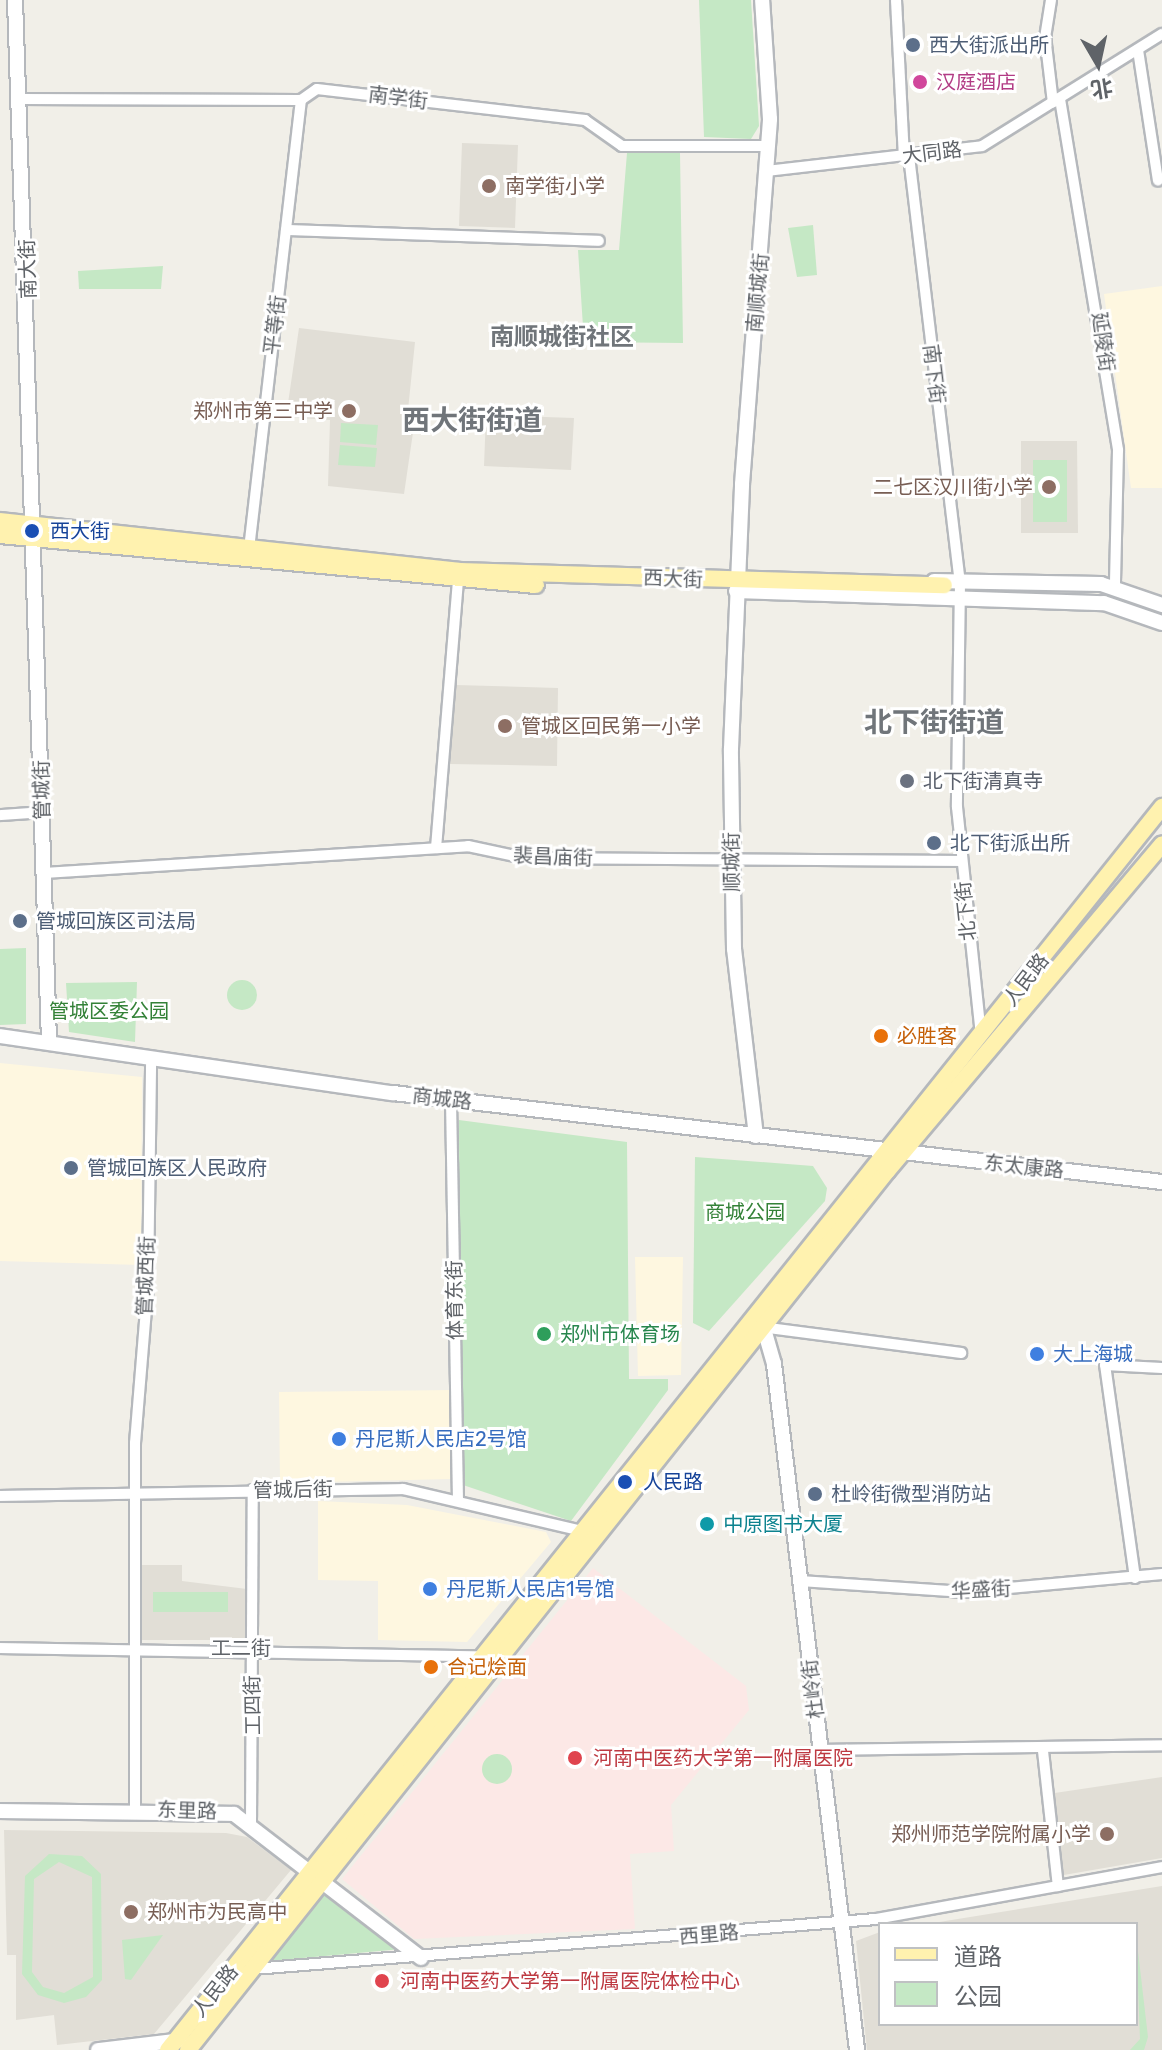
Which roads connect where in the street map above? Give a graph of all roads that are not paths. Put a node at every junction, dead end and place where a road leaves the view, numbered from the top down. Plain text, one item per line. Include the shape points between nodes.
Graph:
1 (15, 0) edge
2 (762, 0) edge
3 (896, 0) edge
4 (1051, 0) edge
5 (1162, 34) edge
6 (1138, 50) junction
7 (20, 99) junction
8 (301, 100) junction
9 (1057, 101) junction
10 (769, 146) junction
11 (906, 156) junction
12 (767, 171) junction
13 (1158, 180) dead end
14 (286, 230) junction
15 (599, 241) dead end
16 (0, 521) edge
17 (37, 532) junction
18 (0, 535) edge
19 (249, 549) junction
20 (458, 582) junction
21 (736, 586) junction
22 (1115, 587) junction
23 (953, 591) junction
24 (1162, 605) edge
25 (1162, 623) edge
26 (1162, 807) edge
27 (43, 812) junction
28 (0, 815) edge
29 (1162, 844) edge
30 (436, 848) junction
31 (731, 861) junction
32 (961, 861) junction
33 (44, 873) junction
34 (0, 1036) edge
35 (981, 1038) junction
36 (49, 1041) junction
37 (151, 1058) junction
38 (451, 1100) junction
39 (756, 1136) junction
40 (885, 1152) junction
41 (904, 1154) junction
42 (1162, 1182) edge
43 (758, 1324) junction
44 (961, 1353) dead end
45 (1162, 1368) edge
46 (253, 1490) junction
47 (134, 1493) junction
48 (0, 1496) edge
49 (458, 1499) junction
50 (582, 1531) junction
51 (1162, 1574) edge
52 (1135, 1578) junction
53 (800, 1581) junction
54 (0, 1648) edge
55 (133, 1648) junction
56 (251, 1648) junction
57 (482, 1656) junction
58 (1162, 1745) edge
59 (821, 1750) junction
60 (1043, 1751) junction
61 (135, 1810) junction
62 (0, 1811) edge
63 (251, 1823) junction
64 (1162, 1867) edge
65 (318, 1874) junction
66 (1058, 1886) junction
67 (842, 1923) junction
68 (421, 1958) junction
69 (253, 1969) junction
70 (182, 2045) edge
71 (98, 2050) edge
72 (857, 2050) edge

1 - 7 street, 南大街
2 - 10 street, 南顺城街 via 771,73
3 - 11 street, 南下街
4 - 9 street, 延陵街 via 1045,36
5 - 6 street, 大同路
6 - 9 street, 大同路
6 - 13 street
7 - 8 street, 南学街
7 - 17 street, 南大街
8 - 10 street, 南学街 via 317,89 585,120 622,146
8 - 14 street, 平等街
9 - 11 street, 大同路 via 982,146
9 - 22 street, 延陵街 via 1118,450
10 - 12 street, 南顺城街
11 - 12 street, 大同路
11 - 23 street, 南下街
12 - 21 street, 南顺城街
14 - 15 street
14 - 19 street, 平等街
16 - 17 main road
17 - 18 main road
17 - 19 main road, 西大街
17 - 20 main road, 西大街
17 - 27 street, 管城街
19 - 21 main road, 西大街 via 459,571
20 - 21 main road, 西大街
20 - 30 street
21 - 23 main road, 西大街
21 - 31 street, 顺城街
22 - 23 street, 西大街
22 - 24 street, 西大街
23 - 25 street, 西大街 via 1104,603
23 - 32 street, 北下街
26 - 35 main road, 人民路
27 - 28 street
27 - 33 street, 管城街
29 - 41 main road, 人民路
30 - 31 street, 裴昌庙街 via 524,858
30 - 33 street, 裴昌庙街
31 - 32 street, 裴昌庙街
31 - 39 street, 顺城街 via 745,1077
32 - 35 street, 北下街
33 - 36 street, 管城街
34 - 36 street, 商城路
35 - 40 main road, 人民路
36 - 37 street, 商城路
37 - 38 street, 商城路
37 - 47 street, 管城西街 via 148,1284
38 - 39 street, 商城路
38 - 49 street, 体育东街
39 - 40 street, 商城路
40 - 41 street, 东太康路
40 - 43 main road, 人民路
41 - 42 street, 东太康路
41 - 43 main road, 人民路
43 - 44 street
43 - 50 main road, 人民路
43 - 53 street, 杜岭街 via 774,1364
43 - 65 main road, 人民路
45 - 52 street via 1105,1365
46 - 47 street, 管城后街
46 - 49 street, 管城后街 via 374,1488
46 - 56 street, 工四街
47 - 48 street, 管城后街
47 - 55 street, 管城西街
49 - 50 street, 管城后街
50 - 57 main road, 人民路
51 - 52 street, 华盛街
52 - 53 street, 华盛街 via 953,1592
53 - 59 street, 杜岭街
54 - 55 street, 工二街
55 - 56 street, 工二街
55 - 61 street, 管城西街
56 - 57 street, 工二街
56 - 63 street, 工四街
57 - 65 main road, 人民路
58 - 60 street
59 - 60 street
59 - 67 street, 杜岭街
60 - 66 street
61 - 62 street, 东里路
61 - 63 street, 东里路 via 220,1812
63 - 65 street, 东里路
64 - 66 street, 西里路
65 - 68 street, 东里路
65 - 69 main road, 人民路
65 - 70 main road, 人民路
66 - 67 street, 西里路
67 - 68 street, 西里路
67 - 72 street, 杜岭街
68 - 69 street, 西里路
69 - 70 main road, 人民路
70 - 71 street

